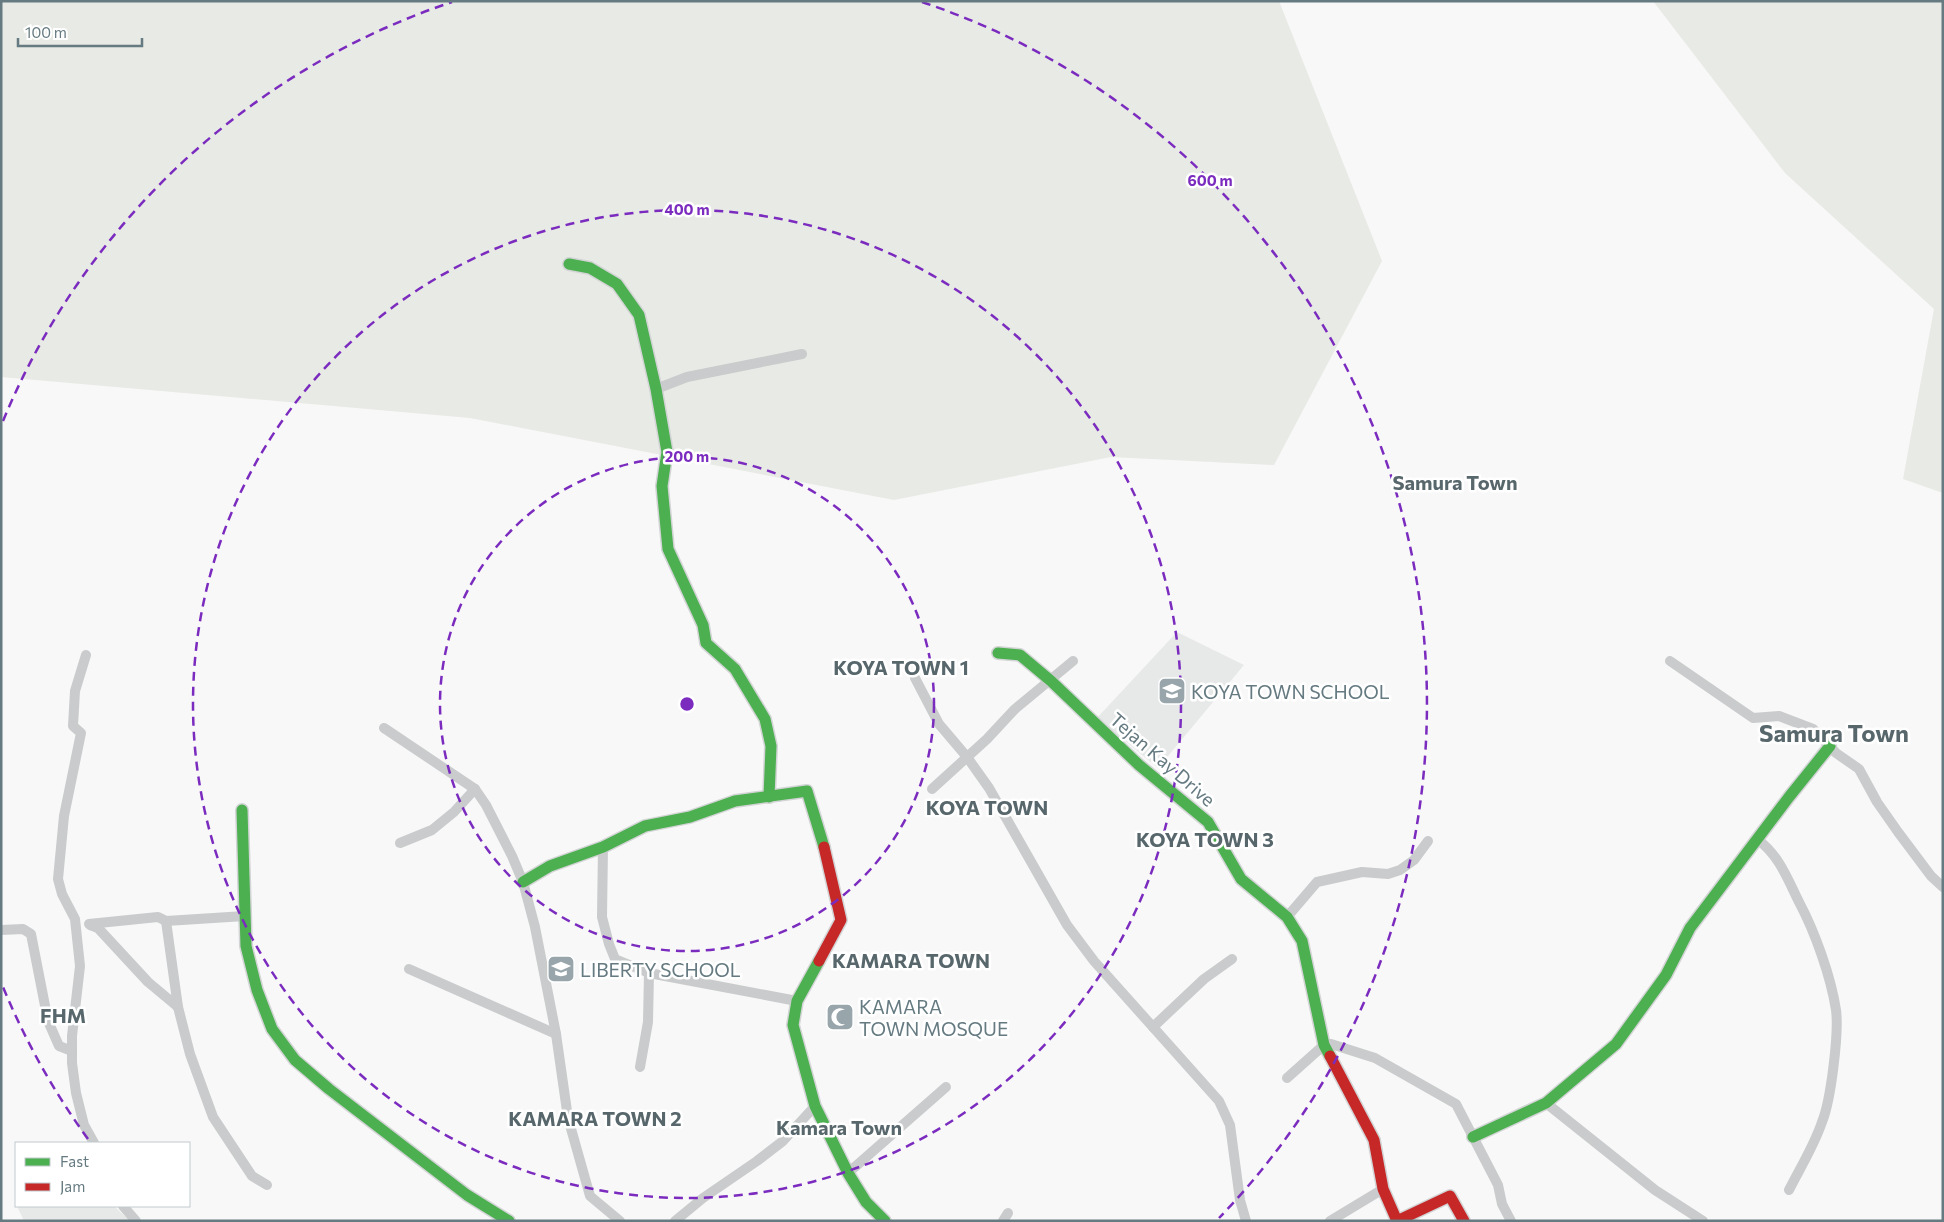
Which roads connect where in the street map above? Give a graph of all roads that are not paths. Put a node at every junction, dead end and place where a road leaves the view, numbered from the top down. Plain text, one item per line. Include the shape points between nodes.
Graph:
1 (569, 264) dead end
2 (802, 354) dead end
3 (656, 389) junction
4 (998, 653) dead end
5 (86, 654) dead end
6 (1073, 661) dead end
7 (1670, 661) dead end
8 (915, 678) dead end
9 (1051, 681) junction
10 (384, 728) dead end
11 (1830, 746) junction
12 (967, 757) junction
13 (475, 789) junction
14 (932, 789) dead end
15 (769, 796) junction
16 (242, 810) dead end
17 (1758, 840) junction
18 (1428, 841) dead end
19 (400, 843) dead end
20 (603, 847) junction
21 (523, 882) junction
22 (1943, 887) edge
23 (245, 916) junction
24 (1287, 917) junction
25 (75, 918) junction
26 (166, 921) junction
27 (89, 924) junction
28 (1, 930) edge
29 (1232, 958) dead end
30 (409, 969) dead end
31 (649, 973) junction
32 (797, 1001) junction
33 (178, 1007) junction
34 (1153, 1027) junction
35 (556, 1034) junction
36 (1324, 1045) junction
37 (72, 1051) junction
38 (640, 1067) dead end
39 (1287, 1078) dead end
40 (946, 1087) dead end
41 (1546, 1103) junction
42 (815, 1106) junction
43 (1473, 1137) junction
44 (93, 1142) edge
45 (848, 1173) junction
46 (267, 1185) dead end
47 (1383, 1189) junction
48 (1789, 1190) dead end
49 (124, 1207) edge
50 (136, 1221) edge
51 (509, 1221) edge
52 (620, 1221) edge
53 (675, 1221) edge
54 (885, 1221) edge
55 (1246, 1221) edge
56 (1330, 1221) edge
57 (1397, 1221) edge
58 (1464, 1221) edge
59 (1511, 1221) edge
60 (1703, 1221) edge

1 - 3 street via 590,268 617,284 639,315
2 - 3 street via 687,377
3 - 15 street via 667,452 662,486 668,549 703,625 706,643 735,669 765,719 771,746
4 - 9 street, Tejan Kay Drive via 1020,655
5 - 25 street via 74,691 73,726 81,733 64,816 58,879
6 - 9 street
7 - 11 street via 1753,718 1779,716 1813,729
8 - 12 street via 939,724
9 - 12 street via 1015,709
9 - 24 street, Tejan Kay Drive via 1139,765 1208,822 1241,879
10 - 13 street
11 - 17 street
11 - 22 street via 1859,769 1898,832
12 - 14 street
12 - 34 street via 989,788 1067,925 1094,961
13 - 19 street via 432,830
13 - 21 street
15 - 20 street via 735,801 690,817 644,826
15 - 32 street via 807,791 826,853 841,920
16 - 23 street
17 - 41 street via 1690,928 1666,975 1616,1044
17 - 48 street via 1778,861 1807,917 1836,1010 1831,1080 1823,1122
18 - 24 street via 1414,860 1400,870 1388,874 1362,872 1317,882
20 - 21 street via 550,866
20 - 31 street via 602,917 609,944 615,959
21 - 35 street
23 - 26 street
23 - 51 street via 246,946 257,990 272,1029 295,1060 467,1195
24 - 36 street, Tejan Kay Drive via 1302,941
25 - 27 street
25 - 37 street via 80,966
26 - 27 street via 158,918
26 - 33 street
27 - 33 street via 98,928 148,982
28 - 37 street via 23,929 31,934 48,1021 59,1046
29 - 34 street via 1204,979
30 - 35 street
31 - 32 street
31 - 38 street via 648,1022
32 - 42 street via 793,1025
33 - 46 street via 190,1054 213,1118 252,1176
34 - 55 street via 1219,1102 1230,1125
35 - 52 street via 568,1118 590,1196
36 - 39 street
36 - 43 street via 1331,1044 1375,1058 1456,1104
36 - 47 street, Tejan Kay Drive via 1374,1140
37 - 44 street via 78,1101 84,1125
40 - 45 street
41 - 43 street
41 - 60 street via 1655,1190
42 - 45 street
42 - 53 street via 783,1141
43 - 59 street via 1498,1185 1502,1204
45 - 54 street via 866,1202
47 - 56 street
47 - 57 street, Tejan Kay Drive
49 - 50 street
57 - 58 street via 1450,1196

